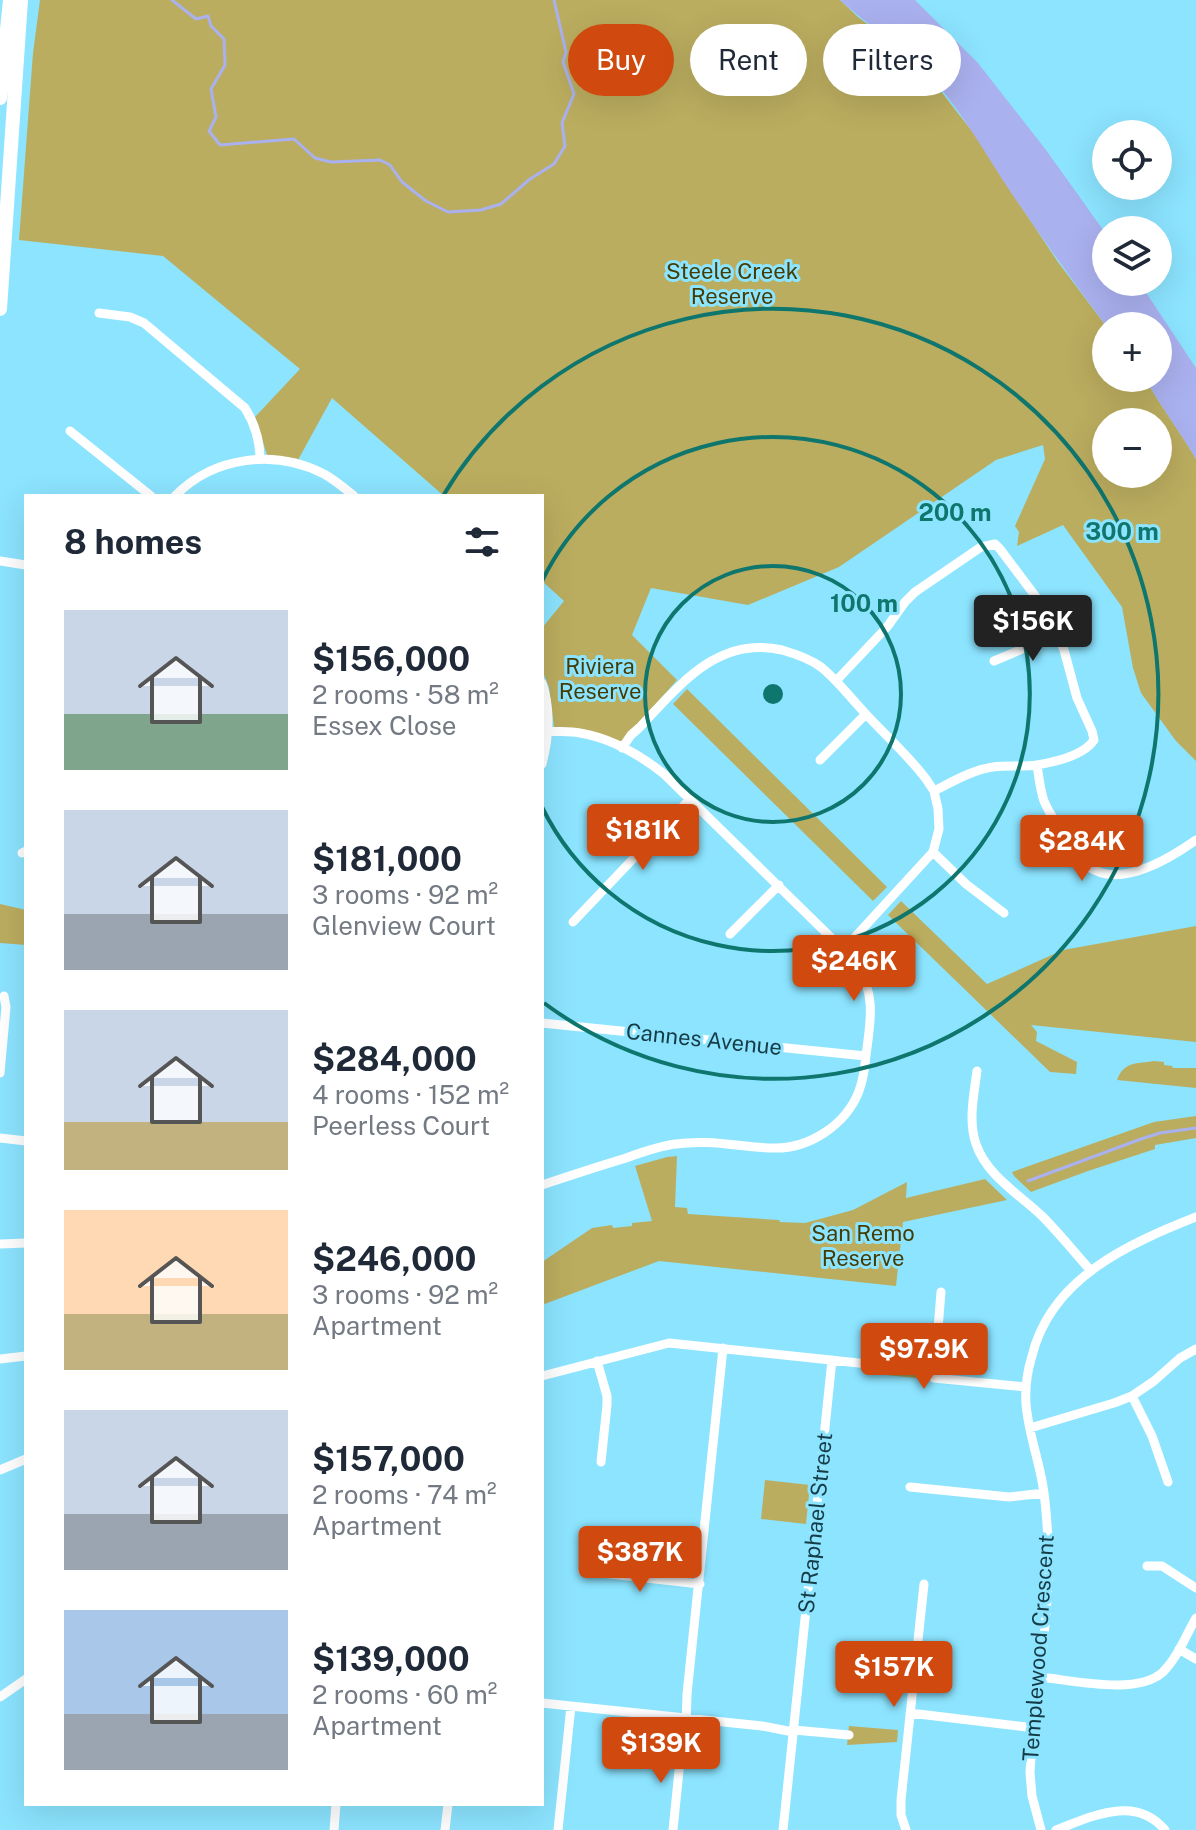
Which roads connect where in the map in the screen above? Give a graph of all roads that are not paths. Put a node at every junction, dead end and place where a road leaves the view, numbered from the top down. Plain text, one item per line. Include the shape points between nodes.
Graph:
1 (10, 0) edge
2 (21, 0) edge
3 (0, 98) edge
4 (0, 309) edge
5 (99, 313) dead end
6 (70, 431) dead end
7 (260, 459) junction
8 (149, 494) edge
9 (177, 494) edge
10 (351, 494) edge
11 (0, 561) edge
12 (24, 565) edge
13 (1058, 634) junction
14 (994, 661) dead end
15 (836, 681) junction
16 (544, 693) edge
17 (866, 714) junction
18 (548, 731) junction
19 (625, 749) junction
20 (544, 753) edge
21 (820, 760) dead end
22 (1037, 765) junction
23 (934, 791) junction
24 (689, 800) junction
25 (1196, 840) edge
26 (933, 852) junction
27 (779, 885) junction
28 (1004, 913) dead end
29 (573, 922) dead end
30 (730, 934) dead end
31 (844, 949) junction
32 (4, 996) dead end
33 (544, 1023) edge
34 (866, 1056) junction
35 (977, 1071) dead end
36 (0, 1073) edge
37 (0, 1138) edge
38 (24, 1141) edge
39 (544, 1184) edge
40 (1196, 1217) edge
41 (24, 1243) edge
42 (0, 1244) edge
43 (1091, 1271) junction
44 (941, 1292) dead end
45 (723, 1348) junction
46 (1196, 1349) edge
47 (24, 1356) edge
48 (0, 1359) edge
49 (832, 1360) junction
50 (597, 1361) junction
51 (887, 1366) dead end
52 (544, 1375) edge
53 (1026, 1387) junction
54 (1132, 1396) junction
55 (1030, 1428) junction
56 (24, 1460) edge
57 (601, 1462) dead end
58 (0, 1470) edge
59 (1168, 1482) dead end
60 (910, 1487) dead end
61 (1044, 1493) junction
62 (1166, 1556) dead end
63 (1147, 1566) dead end
64 (1162, 1566) junction
65 (583, 1571) dead end
66 (700, 1584) junction
67 (924, 1584) dead end
68 (1196, 1588) edge
69 (1196, 1618) edge
70 (1179, 1649) junction
71 (1196, 1659) edge
72 (1039, 1677) junction
73 (24, 1680) edge
74 (0, 1697) edge
75 (544, 1703) edge
76 (571, 1706) junction
77 (910, 1713) junction
78 (684, 1718) junction
79 (1034, 1728) junction
80 (794, 1730) junction
81 (849, 1735) dead end
82 (336, 1806) edge
83 (448, 1806) edge
84 (334, 1830) edge
85 (445, 1830) edge
86 (558, 1830) edge
87 (673, 1830) edge
88 (783, 1830) edge
89 (906, 1830) edge
90 (1041, 1830) edge
91 (1056, 1830) edge
92 (1165, 1830) edge

1 - 3 main road
2 - 4 main road
5 - 7 street via 144,323 245,408 256,431
6 - 8 street
7 - 9 street via 209,472
7 - 10 street via 292,462 323,474
11 - 12 street
13 - 14 street
13 - 15 street via 1014,567 995,544 988,544 915,592
13 - 22 street via 1094,740 1085,749
15 - 17 street
15 - 19 street via 796,654 772,648 727,653 687,678 631,735
16 - 18 street
17 - 21 street
17 - 23 street
18 - 19 street via 578,732
18 - 20 street
19 - 24 street via 644,758
22 - 23 street via 992,767
22 - 25 street via 1051,814 1078,856 1099,873 1113,876 1158,865
23 - 26 street via 939,829
24 - 27 street
24 - 29 street
26 - 28 street
26 - 31 street
27 - 30 street
27 - 31 street
31 - 34 street via 866,980 871,998
32 - 36 street
33 - 34 street, Cannes Avenue
34 - 39 street via 859,1092 849,1110 835,1125 795,1146 675,1144
35 - 43 street via 973,1124 983,1158
37 - 38 street
40 - 43 street, Templewood Crescent via 1127,1247
41 - 42 street
43 - 53 street, Templewood Crescent via 1052,1309 1034,1347
44 - 53 street via 934,1378
45 - 49 street
45 - 50 street via 669,1343
45 - 66 street
46 - 54 street
47 - 48 street
49 - 51 street
49 - 80 street, St Raphael Street
50 - 52 street
50 - 57 street via 607,1396
53 - 55 street, Templewood Crescent
54 - 55 street
54 - 59 street
55 - 61 street, Templewood Crescent
56 - 58 street
60 - 61 street via 1009,1497
61 - 72 street, Templewood Crescent via 1048,1562
62 - 64 street
63 - 64 street
64 - 68 street
65 - 66 street
66 - 78 street
67 - 77 street
69 - 70 street
70 - 71 street
70 - 72 street via 1159,1675 1136,1684
72 - 79 street, Templewood Crescent
73 - 74 street
75 - 76 street
76 - 78 street
76 - 86 street
77 - 79 street
77 - 89 street via 901,1800
78 - 80 street
78 - 87 street
79 - 90 street, Templewood Crescent via 1030,1773
80 - 81 street
80 - 88 street, St Raphael Street
82 - 84 street
83 - 85 street
91 - 92 street via 1123,1810 1142,1814

